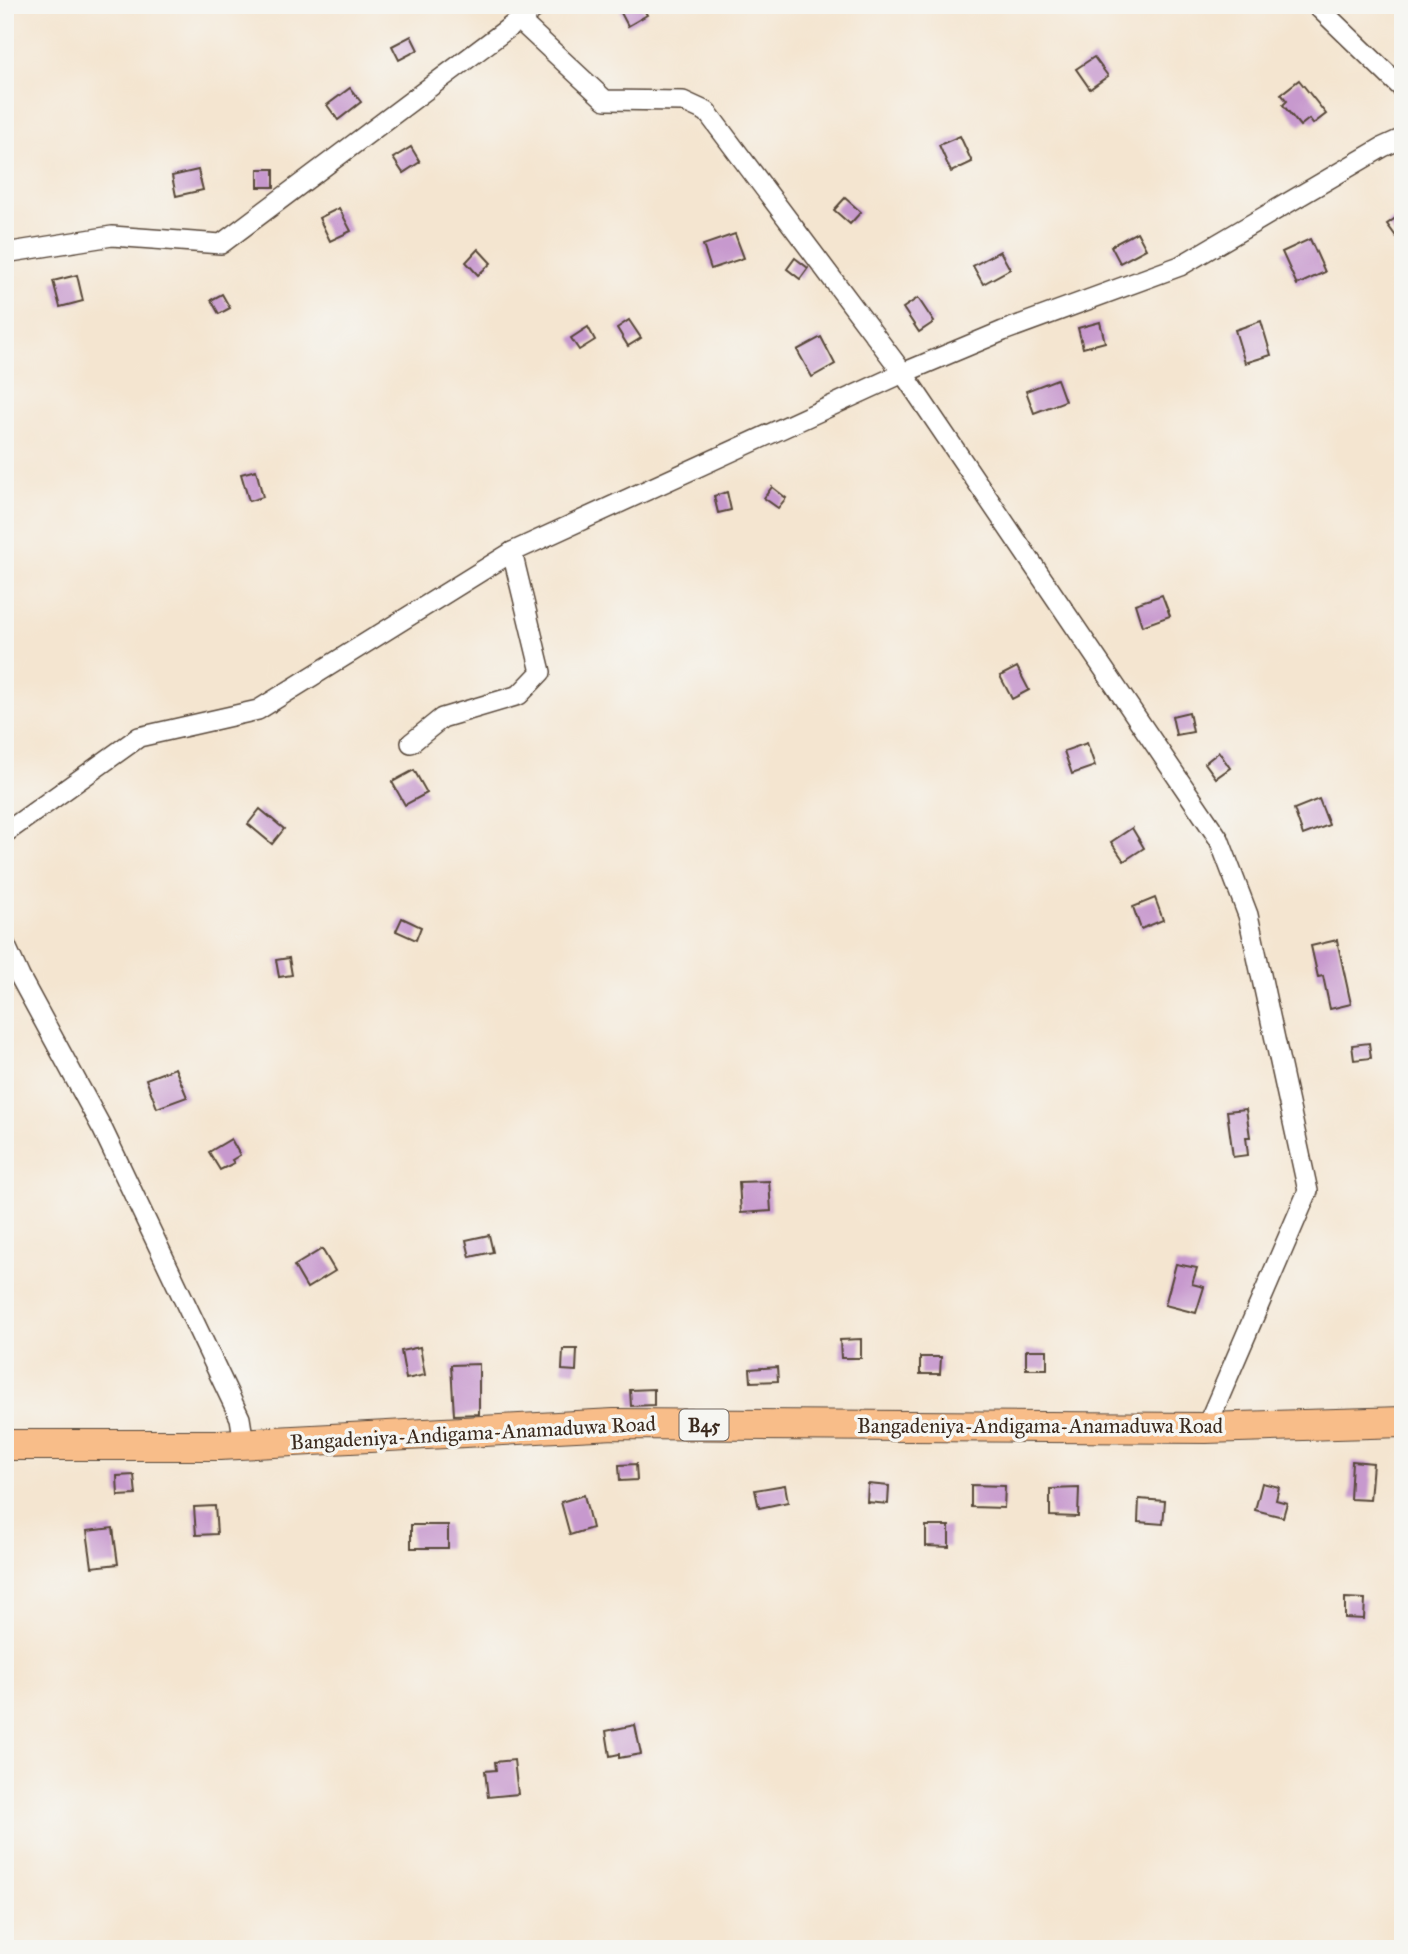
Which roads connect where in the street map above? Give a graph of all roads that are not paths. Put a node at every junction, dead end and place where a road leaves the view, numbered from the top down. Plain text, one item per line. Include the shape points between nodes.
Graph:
1 (539, 5) edge
2 (1316, 5) edge
3 (519, 20) junction
4 (1403, 89) edge
5 (1403, 138) edge
6 (5, 253) edge
7 (902, 373) junction
8 (512, 552) junction
9 (411, 743) dead end
10 (5, 833) edge
11 (5, 944) edge
12 (1403, 1422) edge
13 (1206, 1428) junction
14 (244, 1443) junction
15 (5, 1446) edge

1 - 3 street
2 - 4 street
3 - 6 street via 221,244 112,236
3 - 7 street via 605,100 683,101 707,112
5 - 7 street via 1180,266
7 - 8 street
7 - 13 street via 1219,839 1248,915 1308,1191
8 - 9 street via 541,672 519,695 442,718
8 - 10 street via 258,710 139,737
11 - 14 street via 103,1130 240,1418
12 - 13 main road, Bangadeniya-Andigama-Anamaduwa Road / B45
13 - 14 main road, Bangadeniya-Andigama-Anamaduwa Road / B45 via 614,1424
14 - 15 main road, Bangadeniya-Andigama-Anamaduwa Road / B45

